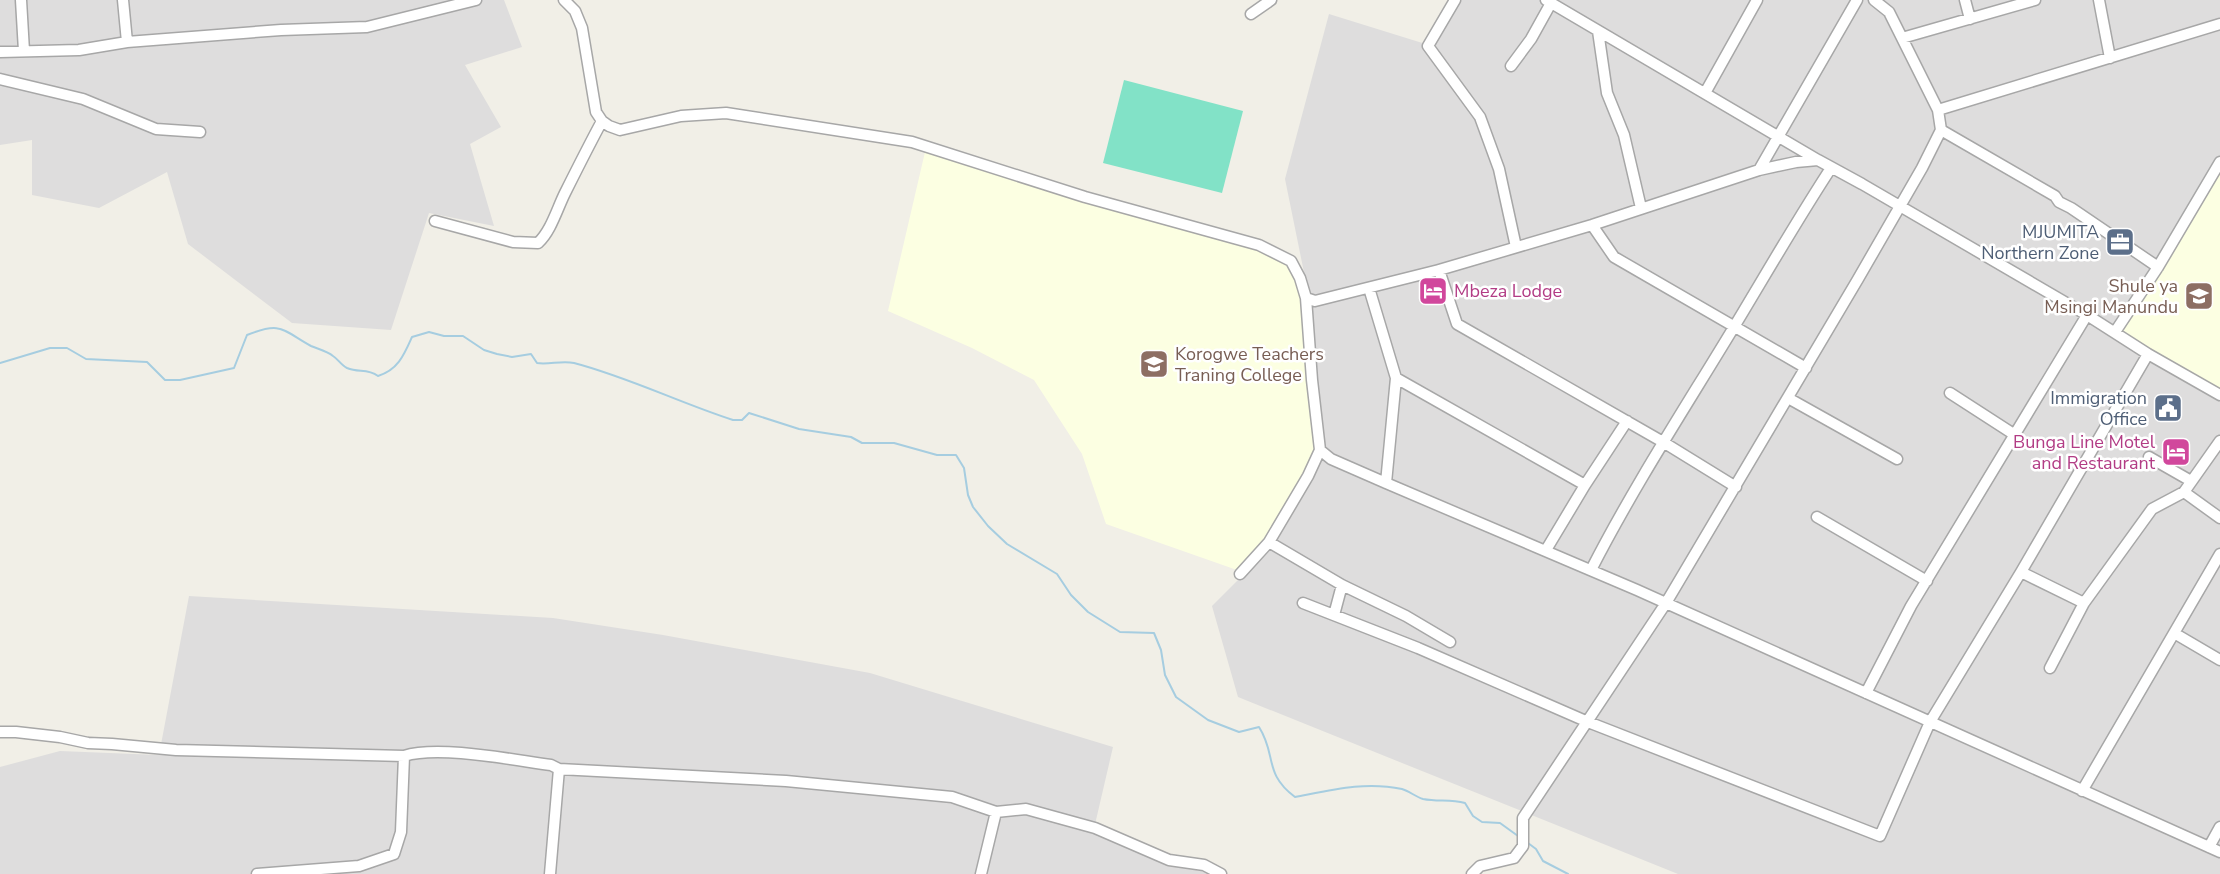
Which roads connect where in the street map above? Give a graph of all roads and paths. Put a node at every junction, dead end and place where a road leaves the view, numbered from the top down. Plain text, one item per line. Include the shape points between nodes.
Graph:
1 (21, 0) edge
2 (123, 0) edge
3 (476, 0) edge
4 (564, 0) edge
5 (1271, 0) edge
6 (1455, 0) edge
7 (1757, 0) edge
8 (1857, 0) edge
9 (1874, 0) edge
10 (1965, 0) edge
11 (2035, 0) edge
12 (2099, 0) edge
13 (1548, 1) edge
14 (1251, 14) dead end
15 (1970, 19) junction
16 (2220, 24) edge
17 (1598, 31) junction
18 (1902, 38) junction
19 (127, 42) junction
20 (24, 51) junction
21 (0, 52) edge
22 (2110, 58) junction
23 (1511, 66) dead end
24 (0, 79) edge
25 (1705, 93) junction
26 (1938, 110) junction
27 (602, 121) junction
28 (1941, 130) junction
29 (200, 132) dead end
30 (1778, 136) junction
31 (1818, 160) junction
32 (2220, 162) edge
33 (1831, 168) junction
34 (1759, 170) junction
35 (1899, 206) junction
36 (1641, 208) junction
37 (435, 221) dead end
38 (1592, 225) junction
39 (1516, 247) junction
40 (2158, 267) junction
41 (1440, 270) junction
42 (1369, 288) junction
43 (1306, 297) junction
44 (2086, 315) junction
45 (1734, 327) junction
46 (2115, 332) junction
47 (2148, 354) junction
48 (1806, 368) junction
49 (1396, 378) junction
50 (1950, 393) dead end
51 (2220, 395) edge
52 (1788, 398) junction
53 (1627, 421) junction
54 (2016, 435) junction
55 (2220, 441) edge
56 (1664, 442) junction
57 (1320, 450) junction
58 (2149, 457) dead end
59 (1897, 459) dead end
60 (2191, 481) junction
61 (1386, 483) junction
62 (1585, 485) junction
63 (1736, 487) junction
64 (2184, 492) junction
65 (1817, 517) dead end
66 (2220, 518) edge
67 (1269, 542) junction
68 (1546, 550) junction
69 (2220, 555) edge
70 (1591, 570) junction
71 (2021, 572) junction
72 (1240, 574) dead end
73 (1926, 581) junction
74 (1342, 585) junction
75 (1303, 603) dead end
76 (1666, 603) junction
77 (2084, 603) junction
78 (1334, 615) junction
79 (2174, 633) junction
80 (1450, 642) dead end
81 (2220, 660) edge
82 (2050, 668) dead end
83 (1866, 693) junction
84 (1588, 722) junction
85 (1930, 722) junction
86 (0, 732) edge
87 (404, 756) junction
88 (559, 769) junction
89 (2082, 791) junction
90 (996, 812) junction
91 (2220, 827) edge
92 (2209, 847) junction
93 (2220, 852) edge
94 (359, 870) edge
95 (257, 874) edge
96 (550, 874) edge
97 (981, 874) edge
98 (1221, 874) edge
99 (1473, 874) edge

1 - 20 street
2 - 19 street
3 - 19 street via 367,27
4 - 27 street via 575,11 582,28 596,112
5 - 14 street
6 - 39 street via 1428,46 1480,117 1499,169
7 - 25 street
8 - 30 street
9 - 18 street via 1889,12
10 - 15 street
11 - 15 street
12 - 22 street
13 - 17 street
13 - 23 street via 1531,39
15 - 18 street
16 - 22 street
17 - 25 street
17 - 36 street via 1607,93 1624,135
18 - 26 street
19 - 20 street via 79,50
20 - 21 street
22 - 26 street
24 - 29 street via 83,99 156,129
25 - 30 street
26 - 28 street
27 - 37 street via 547,235 538,243 513,242
27 - 43 street via 620,130 681,116 726,113 912,142 1085,197 1259,244 1291,261
28 - 35 street
28 - 40 street via 2055,196
30 - 31 street
30 - 34 street
31 - 33 street
31 - 34 street
32 - 40 street
33 - 35 street
33 - 45 street
34 - 36 street
35 - 44 street
35 - 48 street
36 - 38 street
38 - 39 street
38 - 45 street via 1614,257
39 - 41 street
40 - 46 street
41 - 42 street
41 - 53 street via 1457,324
42 - 43 street via 1323,300
42 - 49 street
43 - 57 street
44 - 46 street
44 - 54 street
45 - 48 street
45 - 56 street
46 - 47 street
47 - 51 street
47 - 71 street
48 - 52 street
49 - 61 street
49 - 62 street
50 - 54 street
52 - 59 street
52 - 63 street
53 - 56 street
53 - 62 street
54 - 73 street
55 - 60 street
56 - 63 street
56 - 70 street
57 - 61 street via 1331,459
57 - 67 street
58 - 60 street
60 - 64 street
61 - 68 street
62 - 68 street
63 - 76 street
64 - 66 street
64 - 77 street via 2152,509
65 - 73 street
67 - 72 street
67 - 74 street
68 - 70 street
69 - 79 street
70 - 76 street
71 - 77 street
71 - 85 street
73 - 83 street
74 - 78 street
74 - 80 street
75 - 78 street
76 - 83 street
76 - 84 street
77 - 82 street
78 - 84 street
79 - 81 street
79 - 89 street
83 - 85 street
84 - 85 street via 1880,836
84 - 99 street via 1523,818 1523,846 1514,858 1480,866
85 - 89 street
86 - 87 street via 165,749
87 - 88 street via 446,753
87 - 94 street via 401,832 394,855
88 - 90 street via 833,785 952,797
88 - 96 street
89 - 92 street
90 - 97 street
90 - 98 street via 1026,809 1095,828 1168,860 1204,865
91 - 92 street
92 - 93 street
94 - 95 street

